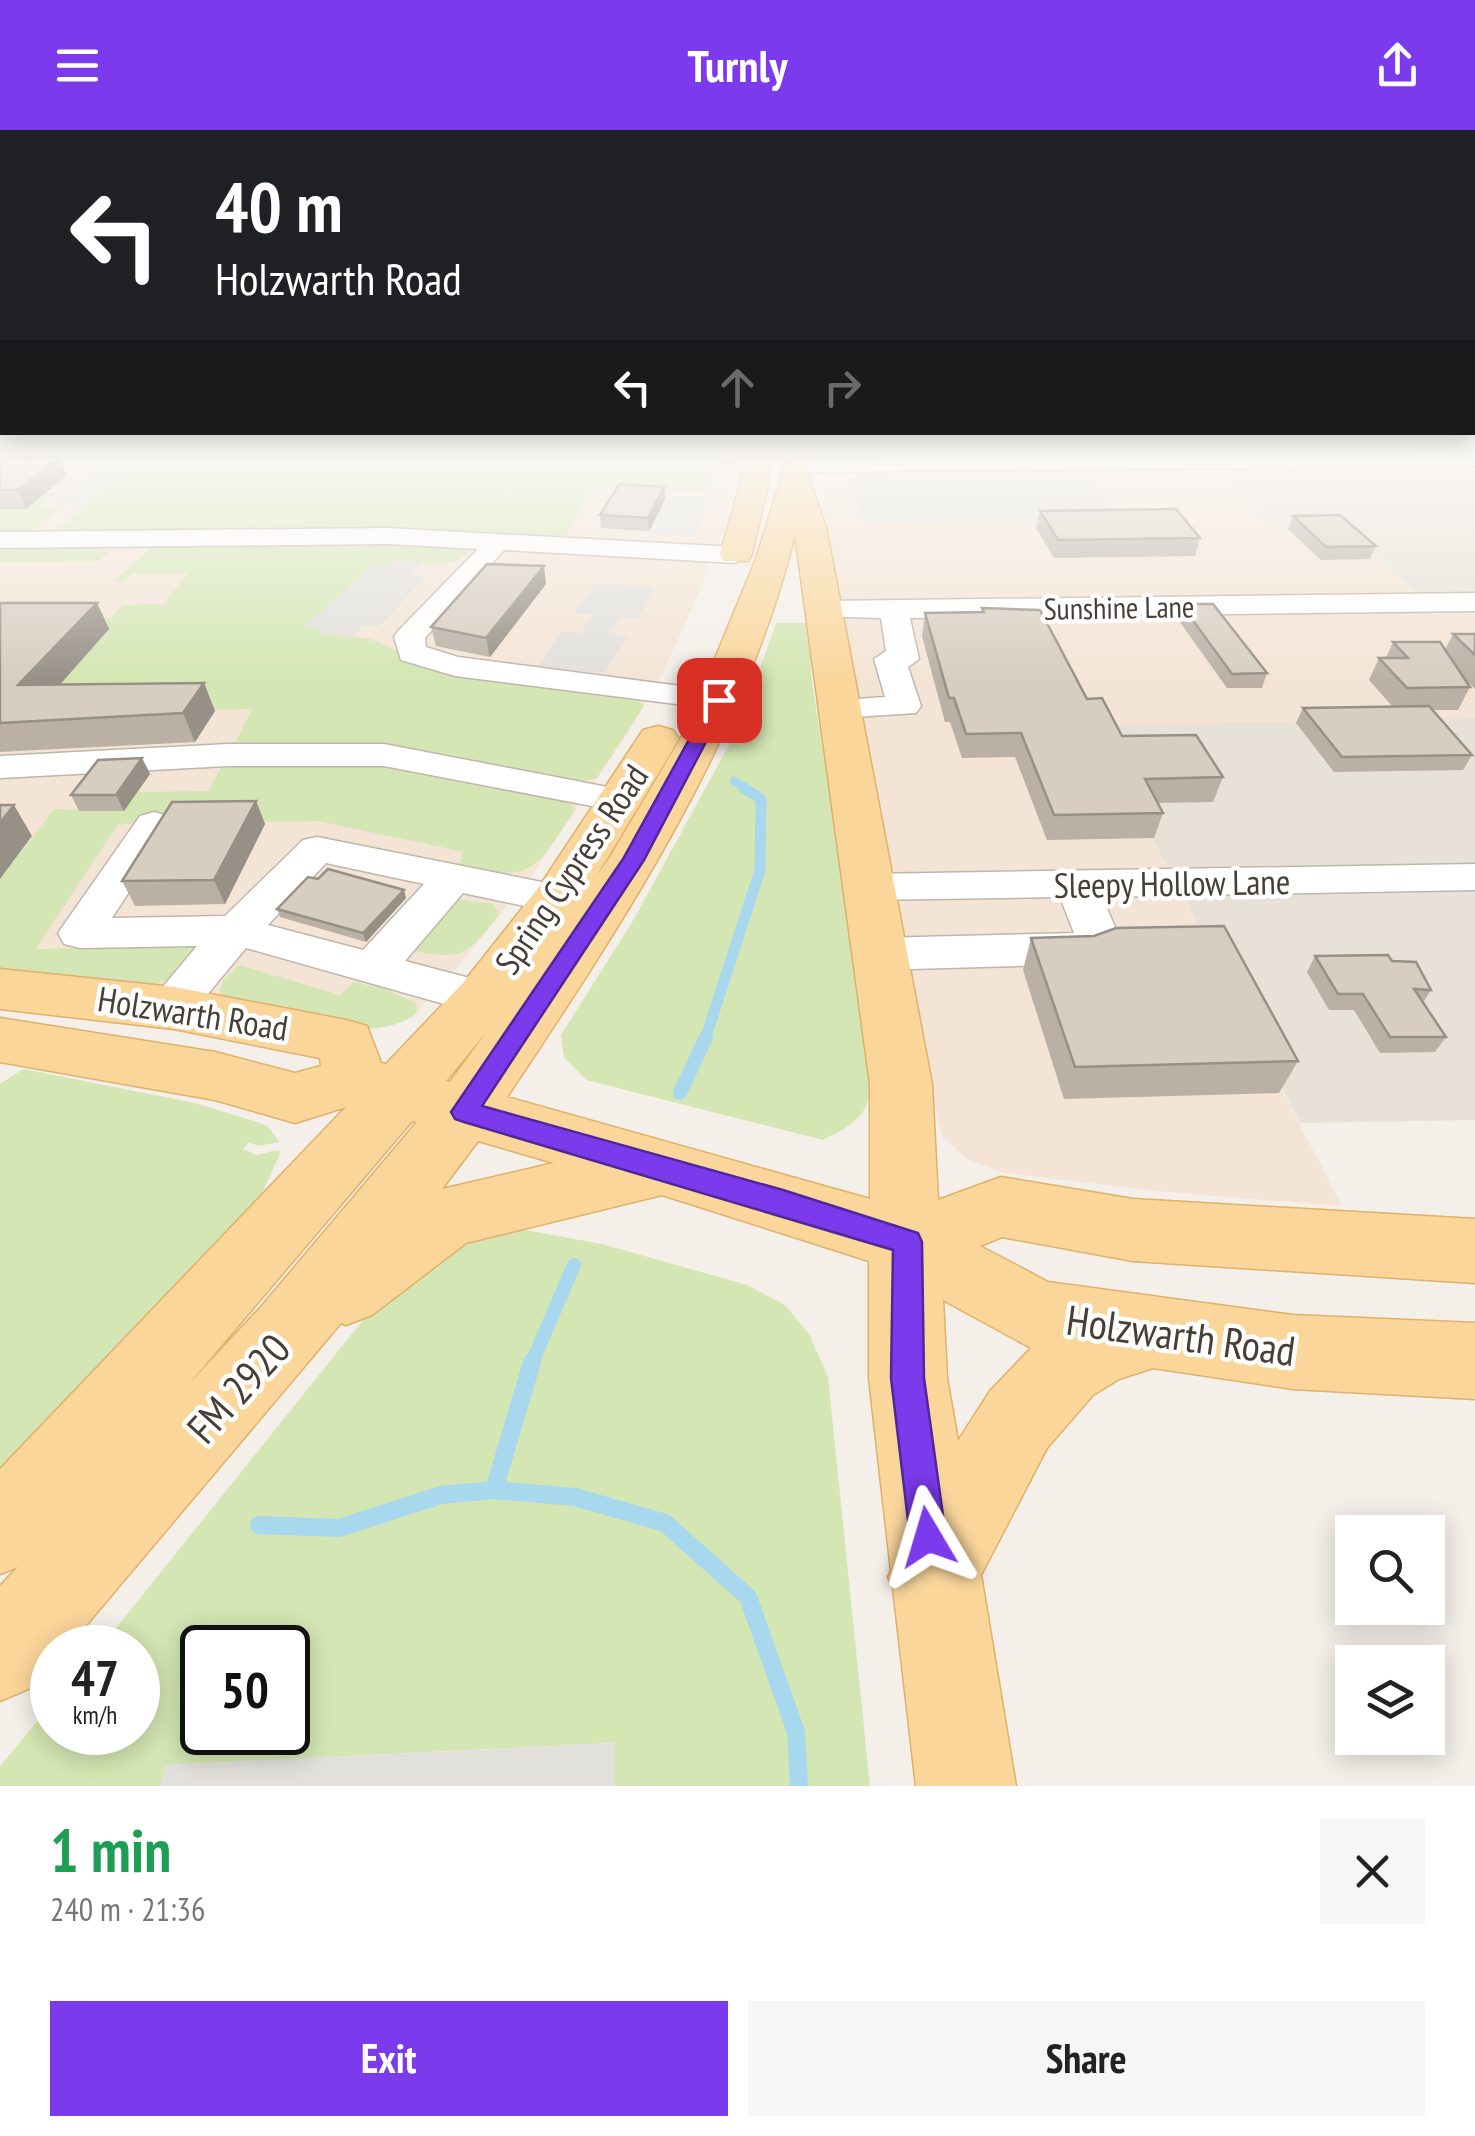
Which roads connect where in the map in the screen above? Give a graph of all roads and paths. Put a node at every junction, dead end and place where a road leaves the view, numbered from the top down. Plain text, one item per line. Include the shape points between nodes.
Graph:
1 (743, 527) edge
2 (779, 527) edge
3 (810, 527) edge
4 (0, 540) edge
5 (736, 555) junction
6 (484, 558) junction
7 (632, 573) dead end
8 (723, 590) dead end
9 (1475, 602) edge
10 (823, 610) junction
11 (894, 610) junction
12 (743, 642) junction
13 (690, 678) joint
14 (837, 692) junction
15 (0, 766) edge
16 (622, 800) junction
17 (154, 824) edge
18 (453, 878) junction
19 (1475, 878) edge
20 (1076, 885) junction
21 (868, 887) junction
22 (557, 899) junction
23 (236, 931) junction
24 (876, 954) junction
25 (372, 969) junction
26 (0, 989) edge
27 (482, 998) junction
28 (170, 1007) junction
29 (0, 1040) edge
30 (406, 1095) junction
31 (662, 1168) junction
32 (907, 1242) junction
33 (1475, 1252) edge
34 (287, 1334) junction
35 (1150, 1334) junction
36 (1475, 1361) edge
37 (0, 1531) edge
38 (933, 1577) junction
39 (0, 1654) edge
40 (966, 1786) edge

1 - 5 main road
2 - 12 main road, Spring Cypress Road / FM 2920
3 - 10 main road
4 - 6 street via 388,536
5 - 6 street
5 - 8 main road
5 - 12 main road via 752,567 730,627
6 - 7 street
6 - 13 street via 409,637 412,654 455,666
9 - 11 street, Sunshine Lane
10 - 11 street, Sunshine Lane
10 - 14 main road
11 - 14 street via 903,658 890,659 895,677
12 - 30 main road, Spring Cypress Road / FM 2920 via 706,731 633,860
13 - 16 main road, Spring Cypress Road / FM 2920
14 - 21 main road
15 - 16 street via 384,755
16 - 22 main road, Spring Cypress Road / FM 2920
17 - 23 street via 80,933
18 - 22 street
18 - 23 street via 317,848
18 - 25 street
19 - 20 street, Sleepy Hollow Lane
20 - 21 street, Sleepy Hollow Lane
20 - 24 street via 1097,936 1084,950
21 - 24 main road
22 - 27 main road, Spring Cypress Road / FM 2920
23 - 25 street
23 - 28 street
24 - 32 main road via 901,1084
25 - 27 street
26 - 28 main road, Holzwarth Road
27 - 30 main road, Spring Cypress Road / FM 2920
28 - 30 main road, Holzwarth Road via 346,1042
29 - 30 main road, Holzwarth Road via 215,1076 295,1098
30 - 31 main road, Holzwarth Road
30 - 34 main road, FM 2920 / FM 2920
30 - 37 main road, FM 2920 / FM 2920
31 - 32 main road, Holzwarth Road
31 - 34 main road via 447,1217
32 - 33 main road via 1001,1208 1133,1230
32 - 35 main road, Holzwarth Road via 1038,1316
32 - 38 main road via 908,1378
34 - 39 main road, FM 2920 / FM 2920
35 - 36 main road, Holzwarth Road via 1293,1352
35 - 38 main road via 1095,1350 1031,1400
38 - 40 main road

